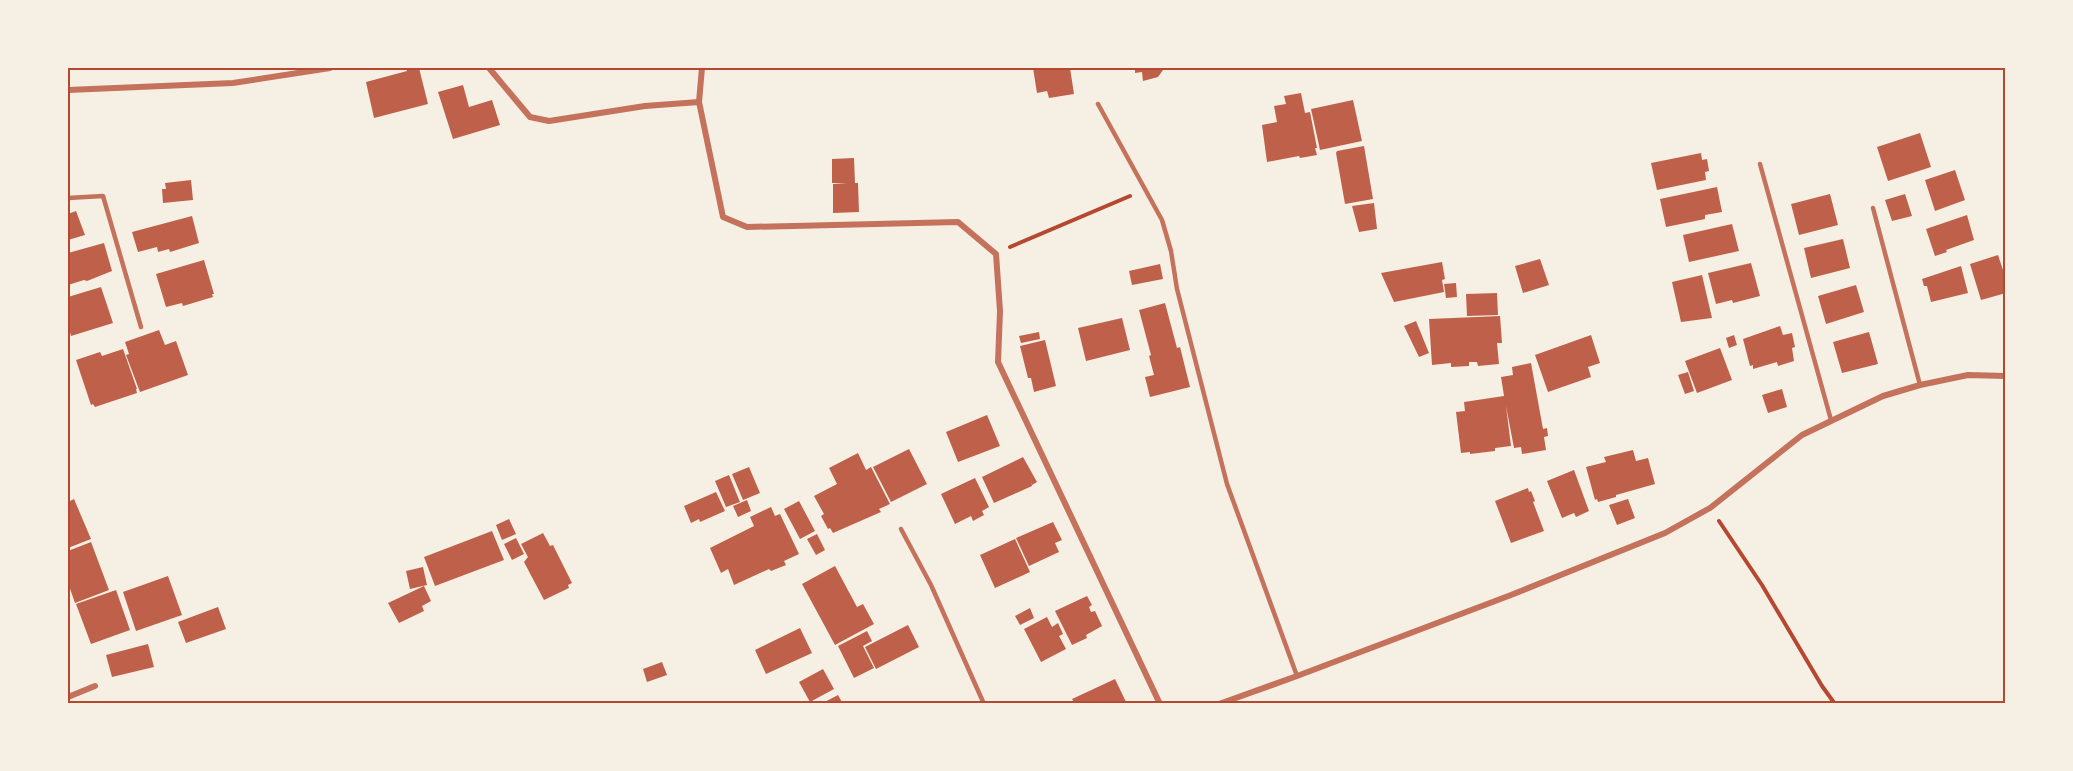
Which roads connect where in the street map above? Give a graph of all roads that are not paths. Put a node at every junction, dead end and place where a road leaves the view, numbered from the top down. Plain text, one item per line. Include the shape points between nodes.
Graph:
1 (330, 68) edge
2 (489, 68) edge
3 (702, 68) edge
4 (68, 90) edge
5 (699, 102) junction
6 (1098, 104) dead end
7 (1760, 164) dead end
8 (68, 198) edge
9 (1873, 208) dead end
10 (141, 327) dead end
11 (2006, 376) edge
12 (1920, 385) junction
13 (1831, 420) junction
14 (901, 529) dead end
15 (1297, 676) junction
16 (95, 686) dead end
17 (68, 697) edge
18 (984, 704) edge
19 (1160, 704) edge
20 (1220, 704) edge

1 - 4 street via 233,83
2 - 5 street via 530,117 549,121
3 - 5 street
5 - 19 street via 723,217 747,227 958,222 996,254 998,362
6 - 15 lane via 1162,220 1227,484
7 - 13 lane
8 - 10 lane via 103,196
9 - 12 lane
11 - 12 street via 1968,375
12 - 13 street via 1883,396
13 - 15 street via 1802,435 1710,508 1665,533
14 - 18 lane via 931,585
15 - 20 street
16 - 17 street

